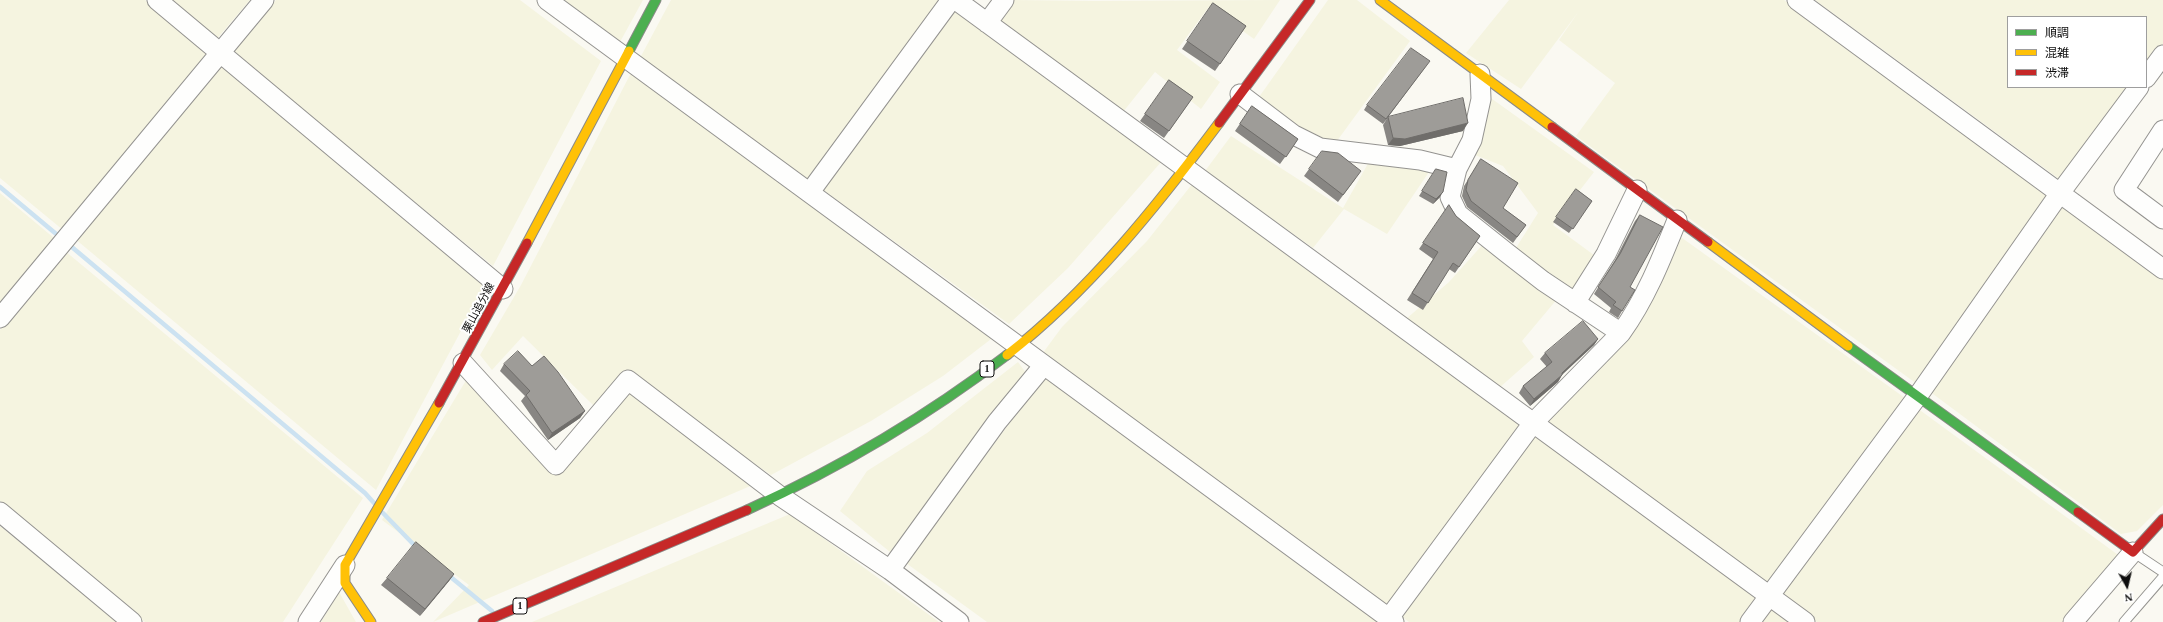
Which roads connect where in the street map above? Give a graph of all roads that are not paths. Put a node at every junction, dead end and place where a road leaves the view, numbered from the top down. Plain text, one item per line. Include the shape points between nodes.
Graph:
1 (157, 0) edge
2 (264, 0) edge
3 (547, 0) edge
4 (656, 0) edge
5 (951, 0) edge
6 (956, 0) edge
7 (1004, 0) edge
8 (1310, 0) edge
9 (1380, 0) edge
10 (1797, 0) edge
11 (987, 23) junction
12 (220, 52) junction
13 (2163, 55) edge
14 (626, 57) junction
15 (1480, 74) junction
16 (2147, 77) edge
17 (2138, 88) edge
18 (1240, 94) junction
19 (2163, 130) edge
20 (1185, 168) junction
21 (1457, 169) junction
22 (1637, 190) junction
23 (810, 192) junction
24 (2060, 193) junction
25 (2163, 218) edge
26 (1677, 220) junction
27 (2163, 269) edge
28 (503, 289) junction
29 (1575, 303) junction
30 (0, 318) edge
31 (1621, 333) junction
32 (1019, 345) junction
33 (463, 363) junction
34 (1044, 365) junction
35 (1917, 397) junction
36 (1533, 423) junction
37 (780, 496) junction
38 (0, 512) edge
39 (2163, 519) edge
40 (2133, 552) junction
41 (345, 565) junction
42 (890, 570) junction
43 (2163, 572) edge
44 (2163, 577) edge
45 (1770, 596) junction
46 (487, 620) edge
47 (1392, 620) edge
48 (132, 622) edge
49 (308, 622) edge
50 (371, 622) edge
51 (959, 622) edge
52 (1750, 622) edge
53 (1805, 622) edge
54 (2073, 622) edge
55 (2124, 622) edge

1 - 12 street
2 - 12 street
3 - 14 street
4 - 14 main road, 栗山追分線
5 - 23 street
6 - 11 street
7 - 11 street
8 - 18 main road, 1
9 - 15 main road
10 - 24 street
11 - 20 street
12 - 28 street
12 - 30 street
13 - 16 street
14 - 23 street
14 - 28 main road, 栗山追分線
15 - 21 street via 1481,99 1472,140
15 - 22 main road
17 - 24 street
18 - 20 main road, 1
18 - 21 street via 1294,135 1320,148 1420,160
19 - 25 street via 2124,190
20 - 32 main road, 1 via 1128,237
20 - 36 street
21 - 29 street via 1450,197 1458,214
22 - 26 main road
22 - 29 street via 1606,254
23 - 32 street
24 - 27 street
24 - 35 street
26 - 31 street via 1655,276 1637,311
26 - 35 main road
28 - 33 main road, 栗山追分線
29 - 31 street
31 - 36 street
32 - 34 street
32 - 37 main road, 1 via 942,402 881,440
33 - 37 street via 556,465 628,380
33 - 41 main road, 栗山追分線
34 - 42 street via 997,422
34 - 47 street
35 - 40 main road
35 - 45 street
36 - 45 street
36 - 47 street
37 - 42 street
37 - 46 main road, 1
38 - 48 street
39 - 40 main road
40 - 43 lane
40 - 54 street
41 - 49 street
41 - 50 main road via 345,583
42 - 51 street
44 - 55 lane
45 - 52 street
45 - 53 street

